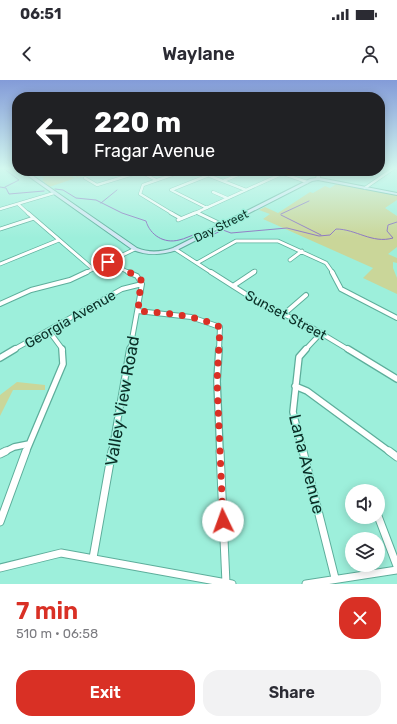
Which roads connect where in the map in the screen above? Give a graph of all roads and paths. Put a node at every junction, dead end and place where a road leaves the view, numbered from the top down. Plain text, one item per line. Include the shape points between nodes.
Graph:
1 (141, 192) edge
2 (174, 192) edge
3 (213, 192) dead end
4 (243, 192) edge
5 (288, 192) edge
6 (382, 192) edge
7 (54, 193) joint
8 (397, 194) edge
9 (228, 198) junction
10 (18, 204) junction
11 (207, 208) junction
12 (0, 209) edge
13 (197, 212) junction
14 (34, 218) junction
15 (223, 225) junction
16 (0, 230) edge
17 (59, 240) junction
18 (135, 248) junction
19 (175, 249) junction
20 (302, 251) junction
21 (290, 260) dead end
22 (108, 262) junction
23 (197, 263) junction
24 (0, 264) edge
25 (93, 269) junction
26 (255, 271) dead end
27 (142, 284) junction
28 (233, 286) junction
29 (306, 295) dead end
30 (0, 304) edge
31 (138, 311) junction
32 (284, 314) junction
33 (397, 318) edge
34 (48, 331) junction
35 (321, 333) junction
36 (0, 358) edge
37 (397, 379) edge
38 (295, 386) junction
39 (29, 444) junction
40 (0, 454) edge
41 (397, 457) edge
42 (0, 522) edge
43 (381, 524) edge
44 (93, 558) junction
45 (397, 566) edge
46 (0, 568) edge
47 (397, 570) edge
48 (335, 578) junction
49 (229, 583) edge
50 (306, 584) edge

1 - 13 street via 140,195 179,219
2 - 11 street
3 - 9 street
4 - 9 street
5 - 15 street, Day Street
6 - 8 street
7 - 10 street
7 - 18 street, Day Street
9 - 11 street
10 - 12 street
10 - 14 street
11 - 13 street
13 - 15 street
14 - 16 street
14 - 17 street
15 - 19 street, Day Street
17 - 24 street
17 - 25 street
18 - 19 street, Day Street via 155,253
18 - 22 street
19 - 23 street, Sunset Street
20 - 21 street
20 - 23 street via 278,241 236,241
20 - 33 street via 332,268 336,285 341,289
22 - 25 street
22 - 27 street via 137,276
23 - 28 street, Sunset Street
25 - 30 street via 62,283 31,290
26 - 28 street
27 - 31 street, Valley View Road
27 - 34 street, Georgia Avenue via 122,289
28 - 32 street, Sunset Street
29 - 32 street
31 - 44 street, Valley View Road
31 - 49 street via 162,312 220,327 217,381
32 - 35 street, Sunset Street
34 - 36 street, Georgia Avenue
34 - 39 street via 64,354 64,360
35 - 37 street, Sunset Street
35 - 38 street, Lana Avenue via 299,358
38 - 41 street via 307,391
38 - 48 street, Lana Avenue via 293,412
39 - 40 street
39 - 42 street
43 - 45 street
44 - 46 street via 60,553 48,554
44 - 49 street
47 - 48 street
48 - 50 street

